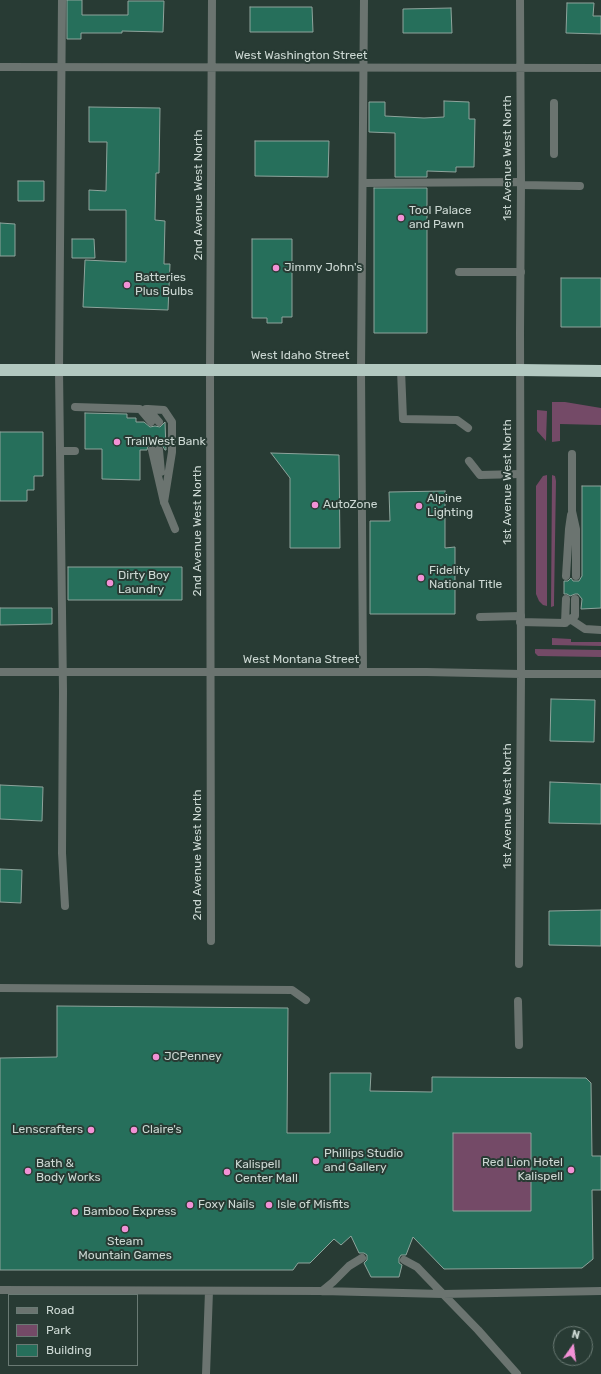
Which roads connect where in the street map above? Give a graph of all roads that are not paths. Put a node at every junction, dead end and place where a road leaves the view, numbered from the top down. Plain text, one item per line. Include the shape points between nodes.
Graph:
1 (62, 0) edge
2 (212, 0) edge
3 (364, 0) edge
4 (520, 0) edge
5 (0, 67) edge
6 (61, 67) junction
7 (212, 68) junction
8 (364, 68) junction
9 (520, 68) junction
10 (601, 68) edge
11 (554, 103) dead end
12 (554, 154) dead end
13 (363, 183) junction
14 (521, 183) junction
15 (580, 186) dead end
16 (459, 272) dead end
17 (521, 272) junction
18 (0, 370) edge
19 (59, 370) junction
20 (361, 370) junction
21 (400, 370) junction
22 (520, 370) junction
23 (210, 371) junction
24 (601, 371) edge
25 (75, 407) dead end
26 (144, 409) junction
27 (155, 422) dead end
28 (468, 428) dead end
29 (156, 450) dead end
30 (60, 451) junction
31 (75, 451) dead end
32 (572, 454) dead end
33 (469, 461) dead end
34 (520, 474) junction
35 (164, 502) junction
36 (572, 511) junction
37 (175, 529) dead end
38 (566, 576) dead end
39 (576, 576) dead end
40 (566, 599) dead end
41 (575, 599) dead end
42 (480, 617) dead end
43 (520, 619) junction
44 (568, 621) junction
45 (601, 630) edge
46 (0, 672) edge
47 (62, 672) junction
48 (210, 672) junction
49 (363, 672) junction
50 (520, 674) junction
51 (601, 674) edge
52 (65, 906) dead end
53 (210, 941) dead end
54 (519, 964) dead end
55 (0, 988) edge
56 (306, 1000) dead end
57 (518, 1001) dead end
58 (519, 1045) dead end
59 (362, 1258) dead end
60 (404, 1260) dead end
61 (0, 1290) edge
62 (208, 1291) junction
63 (322, 1291) junction
64 (601, 1291) edge
65 (443, 1294) junction
66 (206, 1374) edge
67 (516, 1374) edge

1 - 6 street
2 - 7 street, 2nd Avenue West North
3 - 8 street
4 - 9 street, 1st Avenue West North
5 - 6 street, West Washington Street
6 - 7 street, West Washington Street
6 - 19 street
7 - 8 street, West Washington Street
7 - 23 street, 2nd Avenue West North
8 - 9 street, West Washington Street
8 - 13 street
9 - 10 street, West Washington Street
9 - 14 street, 1st Avenue West North
11 - 12 street
13 - 14 street
13 - 20 street
14 - 15 street
14 - 17 street, 1st Avenue West North
16 - 17 street
17 - 22 street, 1st Avenue West North
18 - 19 highway, West Idaho Street
19 - 23 highway, West Idaho Street
19 - 30 street
20 - 21 highway, West Idaho Street
20 - 23 highway, West Idaho Street
20 - 49 street
21 - 22 highway, West Idaho Street
21 - 28 street via 403,418 456,420
22 - 24 highway, West Idaho Street
22 - 34 street, 1st Avenue West North
23 - 48 street, 2nd Avenue West North
25 - 26 street
26 - 27 street
26 - 35 street via 164,410 172,422 172,452
29 - 35 street
30 - 31 street
30 - 47 street
32 - 36 street
33 - 34 street via 480,474
34 - 43 street, 1st Avenue West North
35 - 37 street
36 - 38 street
36 - 39 street via 576,529
40 - 44 street
41 - 44 street via 575,616
42 - 43 street
43 - 44 street
43 - 50 street, 1st Avenue West North
44 - 45 street via 585,630
46 - 47 street, West Montana Street
47 - 48 street, West Montana Street
47 - 52 street via 62,853
48 - 49 street, West Montana Street
48 - 53 street, 2nd Avenue West North
49 - 50 street, West Montana Street
50 - 51 street, West Montana Street
50 - 54 street, 1st Avenue West North
55 - 56 street via 292,990
57 - 58 street
59 - 63 street via 349,1266
60 - 65 street via 417,1268
61 - 62 street
62 - 63 street
62 - 66 street
63 - 65 street
64 - 65 street
65 - 67 street

